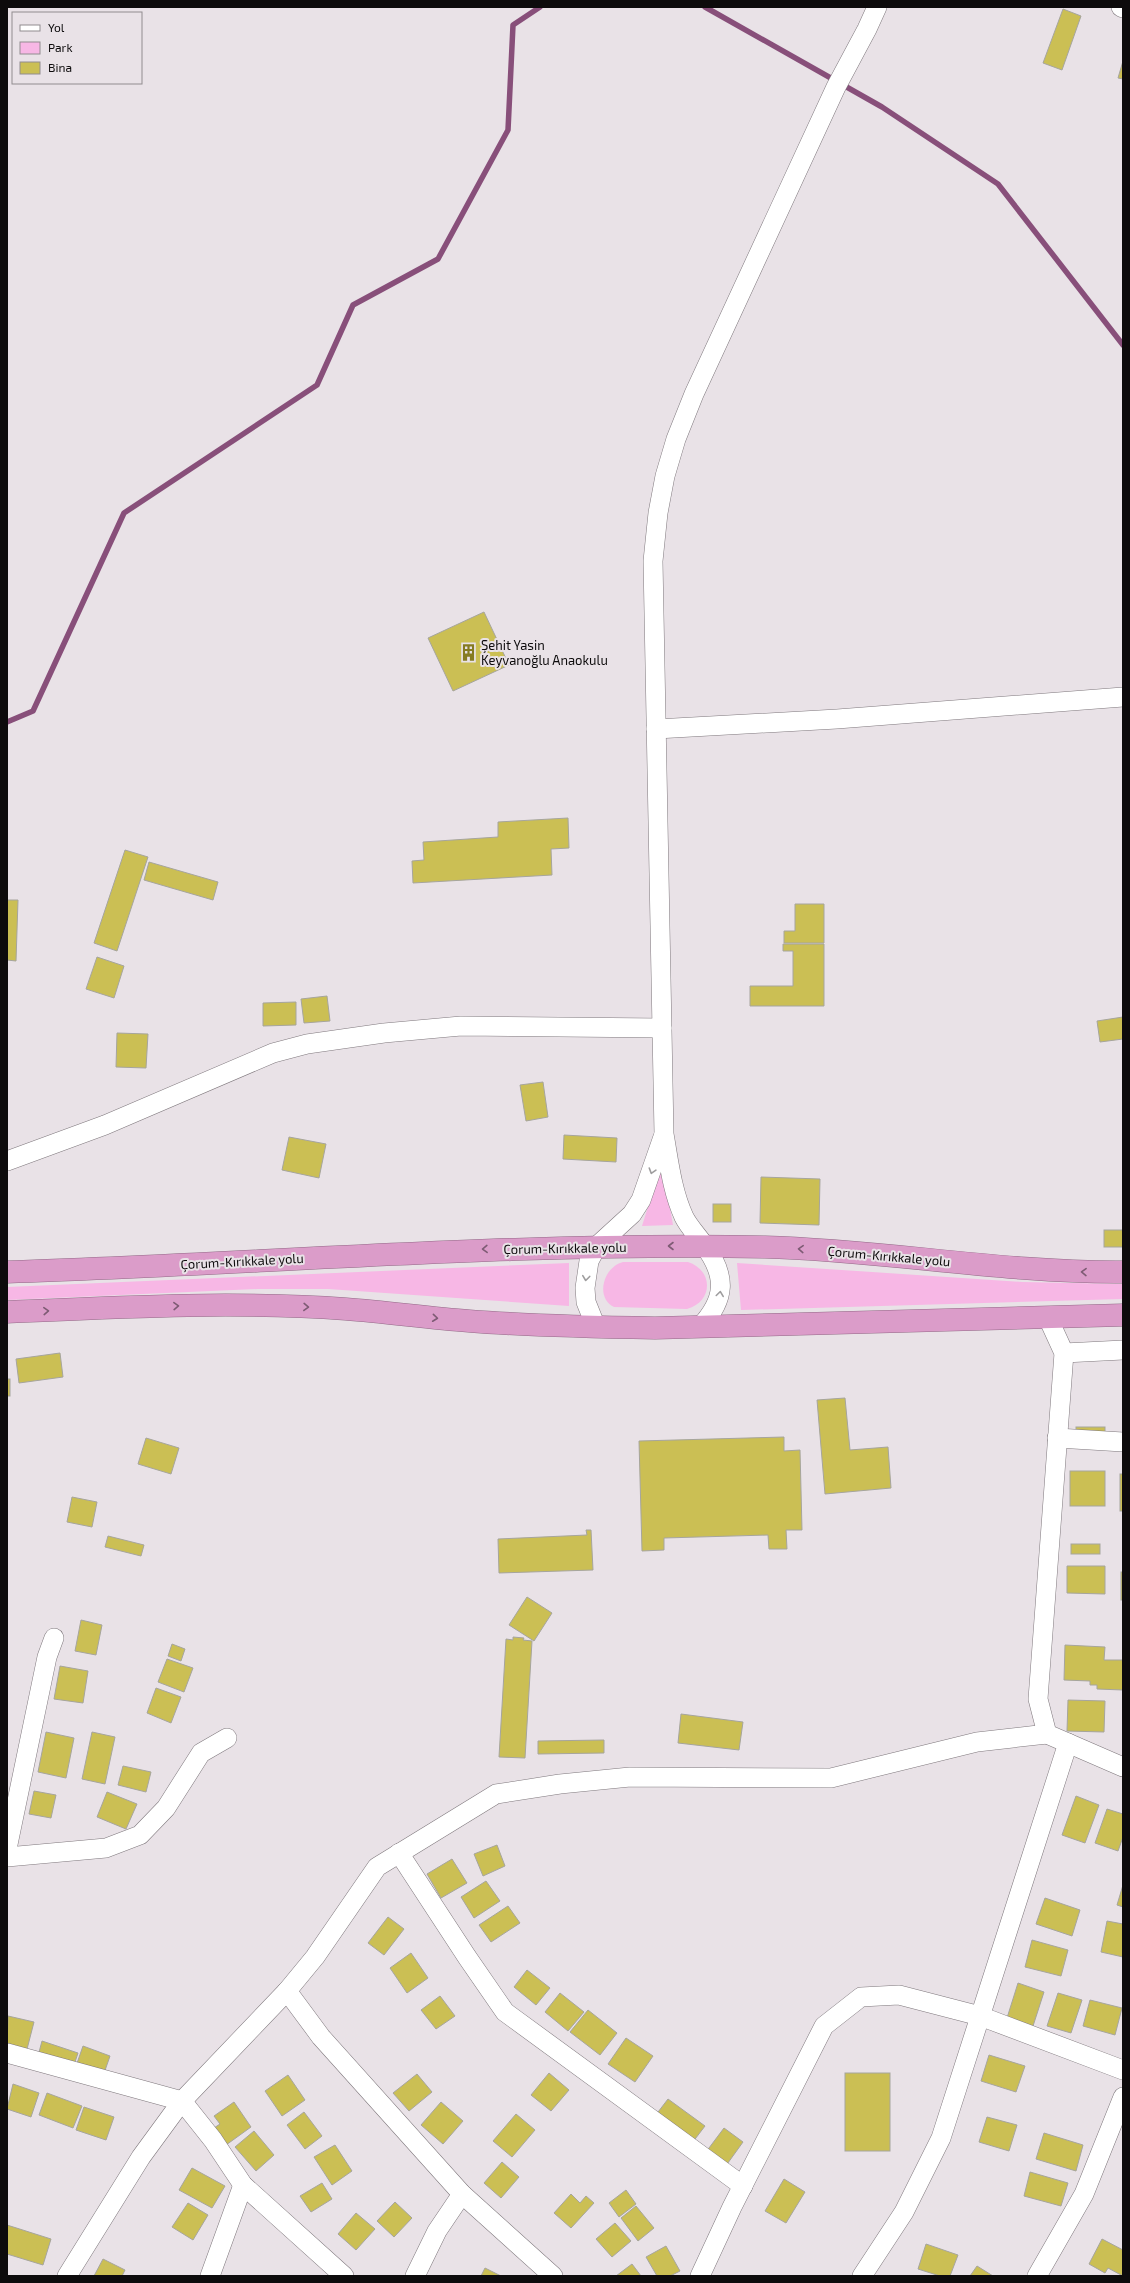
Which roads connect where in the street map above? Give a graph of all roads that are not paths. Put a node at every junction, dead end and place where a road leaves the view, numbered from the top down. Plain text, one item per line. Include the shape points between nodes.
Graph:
1 (877, 7) edge
2 (1123, 697) edge
3 (656, 729) junction
4 (662, 1028) junction
5 (664, 1134) junction
6 (7, 1161) edge
7 (597, 1246) junction
8 (706, 1247) junction
9 (7, 1272) edge
10 (1123, 1272) edge
11 (7, 1312) edge
12 (1123, 1315) edge
13 (1048, 1318) junction
14 (596, 1327) junction
15 (700, 1327) junction
16 (1123, 1350) edge
17 (1064, 1353) junction
18 (1057, 1438) junction
19 (1123, 1442) edge
20 (54, 1638) dead end
21 (1047, 1734) junction
22 (227, 1738) dead end
23 (1068, 1743) junction
24 (1123, 1767) edge
25 (7, 1849) edge
26 (399, 1853) junction
27 (7, 1857) edge
28 (287, 1991) junction
29 (980, 2016) junction
30 (7, 2053) edge
31 (1123, 2070) edge
32 (1123, 2097) edge
33 (182, 2101) junction
34 (243, 2186) junction
35 (743, 2186) junction
36 (462, 2194) junction
37 (66, 2276) edge
38 (210, 2276) edge
39 (344, 2276) edge
40 (415, 2276) edge
41 (553, 2276) edge
42 (700, 2276) edge
43 (862, 2276) edge
44 (1037, 2276) edge

1 - 3 street via 836,87 694,394 676,439 658,513 653,561
2 - 3 street via 837,719
3 - 4 street
4 - 5 street
4 - 6 street via 461,1026 307,1044 273,1053 105,1125
5 -> 7 street via 641,1200 632,1214
5 - 8 street via 676,1198 685,1220
8 -> 7 highway, Çorum-Kırıkkale yolu
7 -> 9 highway, Çorum-Kırıkkale yolu
7 -> 14 street via 589,1261 585,1288 586,1302
10 -> 8 highway, Çorum-Kırıkkale yolu via 1039,1270 804,1249
15 -> 8 street via 714,1312 721,1287 718,1271
11 -> 14 highway via 203,1305 279,1306 346,1309 470,1321
12 - 13 highway
13 - 15 highway
13 - 17 street
14 - 15 highway
16 - 17 street
17 - 18 street
18 - 19 street
18 - 21 street via 1038,1699
20 - 25 street via 47,1657
21 - 23 street
21 - 26 street via 977,1742 831,1778 630,1777 496,1794
22 - 27 street via 201,1753 166,1808 140,1835 106,1848
23 - 24 street
23 - 29 street
26 - 28 street via 377,1867 315,1957
26 - 35 street via 505,2012
28 - 33 street
28 - 36 street via 322,2037
29 - 31 street
29 - 35 street via 898,1995 861,1997 824,2026
29 - 43 street via 941,2138 904,2212
30 - 33 street
32 - 44 street via 1084,2194
33 - 34 street via 213,2140
33 - 37 street via 141,2157
34 - 38 street
34 - 39 street
35 - 42 street
36 - 40 street via 437,2231
36 - 41 street

